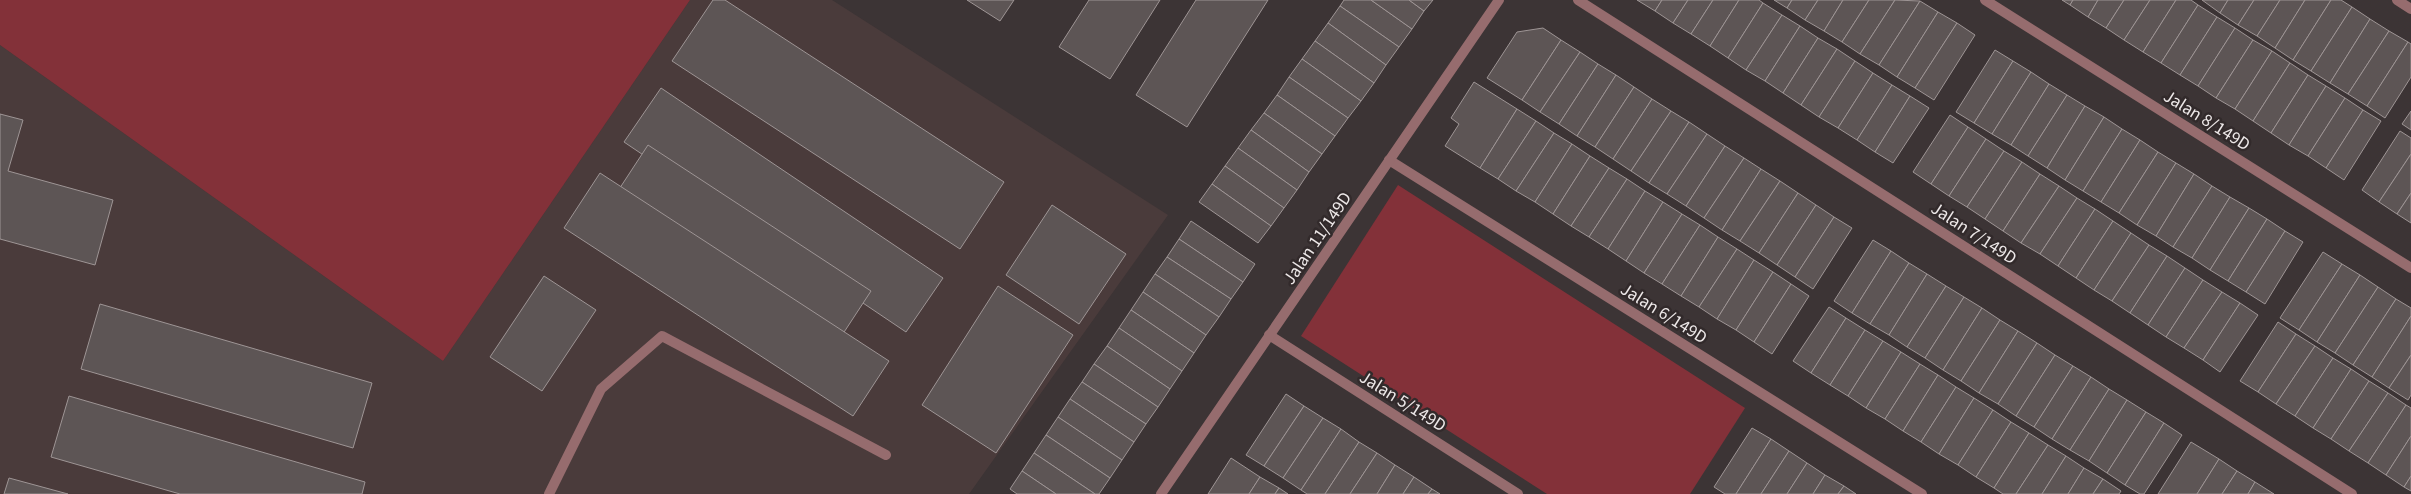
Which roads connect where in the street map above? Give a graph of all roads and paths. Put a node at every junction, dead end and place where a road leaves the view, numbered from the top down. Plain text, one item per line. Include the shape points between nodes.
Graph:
1 (1499, 0) edge
2 (1578, 0) edge
3 (1985, 0) edge
4 (2396, 0) edge
5 (2411, 9) edge
6 (1389, 160) junction
7 (2411, 268) edge
8 (1269, 336) junction
9 (886, 455) dead end
10 (549, 494) edge
11 (1161, 494) edge
12 (1518, 494) edge
13 (1922, 494) edge
14 (2352, 494) edge

1 - 6 street, Jalan 11/149D
2 - 14 street, Jalan 7/149D
3 - 7 street, Jalan 8/149D
4 - 5 street
6 - 8 street, Jalan 11/149D
6 - 13 street, Jalan 6/149D
8 - 11 street, Jalan 11/149D
8 - 12 street, Jalan 5/149D
9 - 10 street via 662,336 601,389

